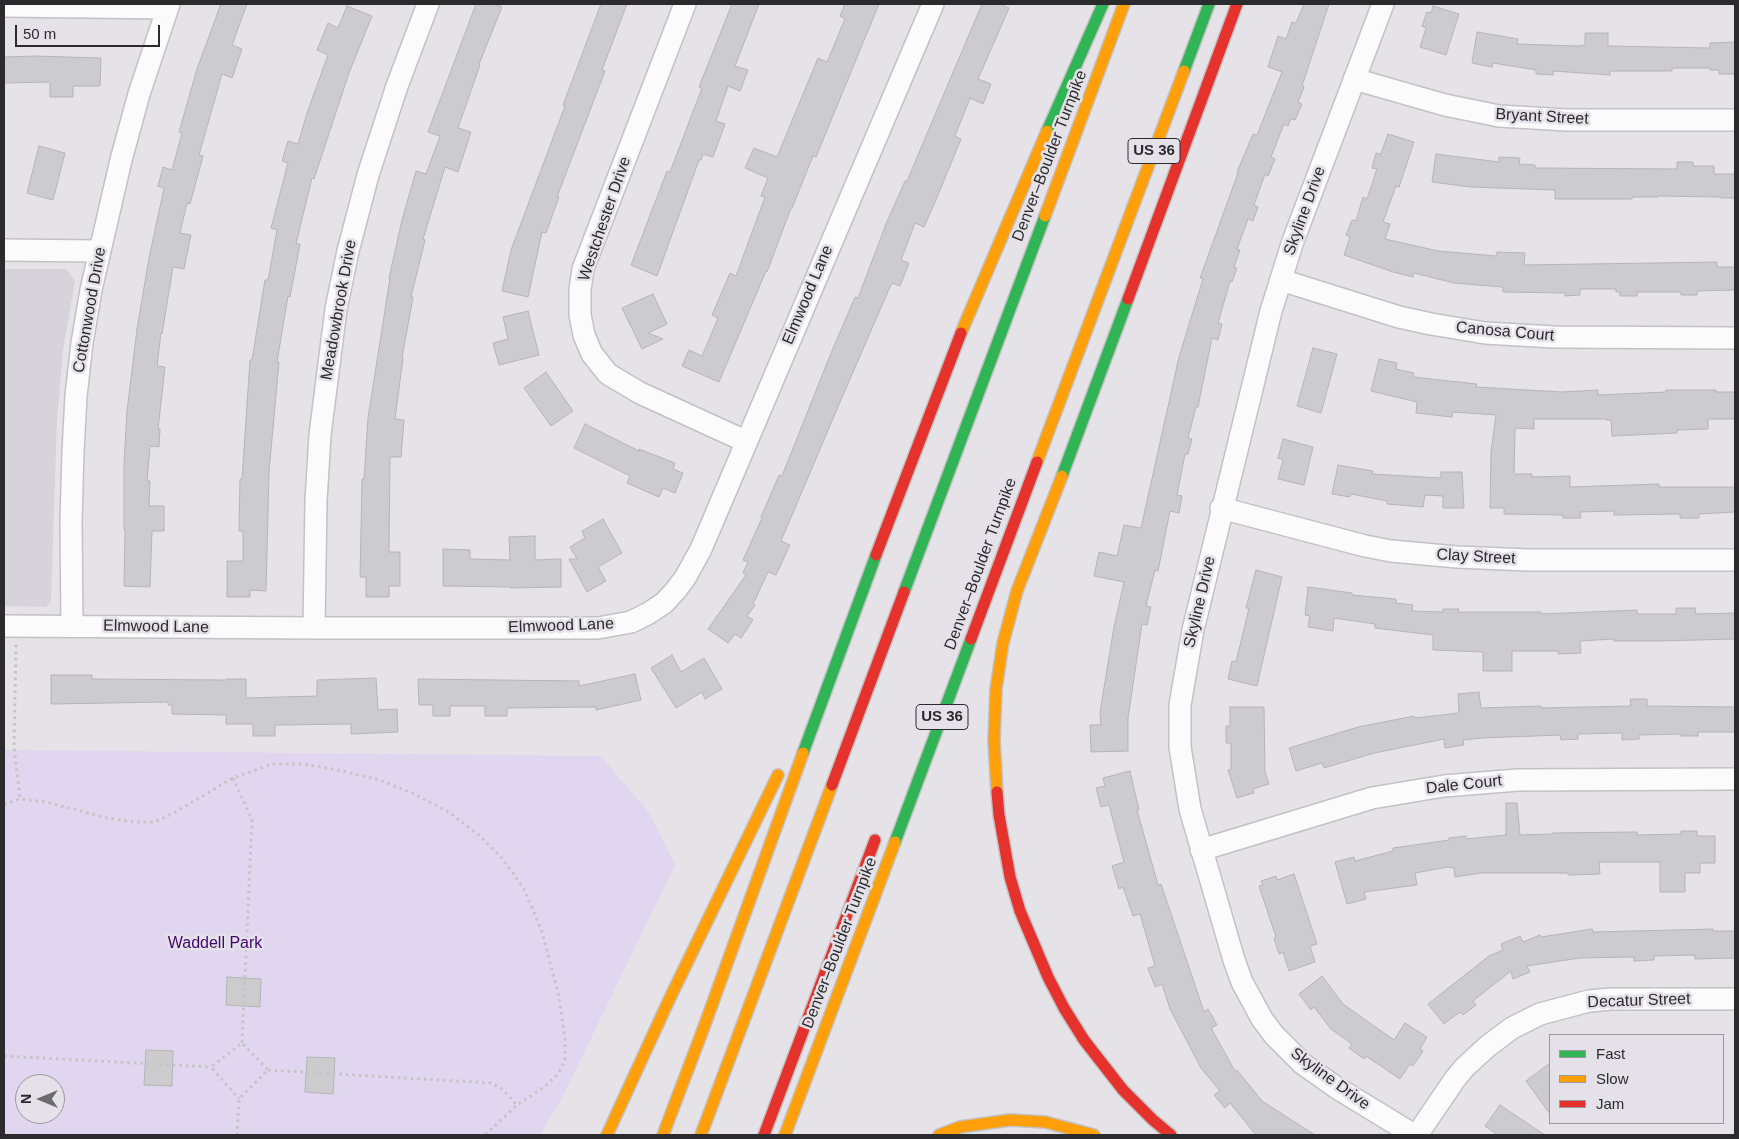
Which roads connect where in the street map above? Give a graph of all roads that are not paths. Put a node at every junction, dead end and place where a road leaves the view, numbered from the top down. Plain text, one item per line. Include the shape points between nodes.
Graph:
1 (428, 4) edge
2 (685, 4) edge
3 (933, 4) edge
4 (1103, 4) edge
5 (1124, 4) edge
6 (1209, 4) edge
7 (1237, 4) edge
8 (1383, 4) edge
9 (4, 6) edge
10 (168, 6) edge
11 (1113, 68) dead end
12 (1354, 79) junction
13 (1735, 120) edge
14 (1039, 232) junction
15 (4, 250) edge
16 (99, 251) junction
17 (1281, 280) junction
18 (1099, 298) junction
19 (1735, 338) edge
20 (745, 441) junction
21 (1221, 508) junction
22 (1002, 523) dead end
23 (1735, 560) edge
24 (859, 598) junction
25 (10, 626) edge
26 (72, 626) junction
27 (314, 628) junction
28 (802, 722) dead end
29 (782, 766) dead end
30 (1735, 779) edge
31 (881, 825) dead end
32 (1201, 850) junction
33 (796, 882) junction
34 (1735, 999) edge
35 (745, 1049) dead end
36 (607, 1135) edge
37 (663, 1135) edge
38 (701, 1135) edge
39 (764, 1135) edge
40 (785, 1135) edge
41 (939, 1135) edge
42 (1094, 1135) edge
43 (1171, 1135) edge
44 (1415, 1135) edge

1 - 27 street, Meadowbrook Drive via 368,175 336,309 320,435
2 - 20 street, Westchester Drive via 584,269 580,314 592,354 608,374 640,394
3 - 20 street, Elmwood Lane
4 - 24 highway via 965,324
5 - 14 highway, Denver–Boulder Turnpike
6 - 18 highway, Denver–Boulder Turnpike / US 36
7 - 43 highway via 1017,592 1002,642 995,711 995,771 1003,844 1032,942 1064,1008 1094,1053 1123,1090
8 - 12 street, Skyline Drive
9 - 10 street
10 - 16 street, Cottonwood Drive via 137,103
11 - 14 highway
12 - 13 street, Bryant Street via 1445,105 1508,116 1567,120
12 - 17 street, Skyline Drive
14 - 33 highway, Denver–Boulder Turnpike
15 - 16 street
16 - 26 street, Cottonwood Drive via 76,396 71,521
17 - 19 street, Canosa Court via 1399,317 1485,333 1554,337
17 - 21 street, Skyline Drive
18 - 22 highway
18 - 40 highway, Denver–Boulder Turnpike / US 36
20 - 27 street, Elmwood Lane via 701,548 685,578 664,603 631,622 598,628
21 - 23 street, Clay Street via 1365,546 1457,558
21 - 32 street, Skyline Drive via 1193,630 1180,705 1180,747 1186,791
24 - 28 highway
24 - 37 highway
25 - 26 street, Elmwood Lane
26 - 27 street, Elmwood Lane
29 - 36 highway
30 - 32 street, Dale Court via 1518,780 1444,786 1372,798
31 - 39 highway
32 - 44 street, Skyline Drive via 1234,960 1262,1020 1304,1064
33 - 35 highway
33 - 38 highway, Denver–Boulder Turnpike
34 - 44 street, Decatur Street via 1612,999 1589,1001 1540,1014 1506,1032 1465,1067
41 - 42 highway via 960,1127 1010,1120 1045,1122

